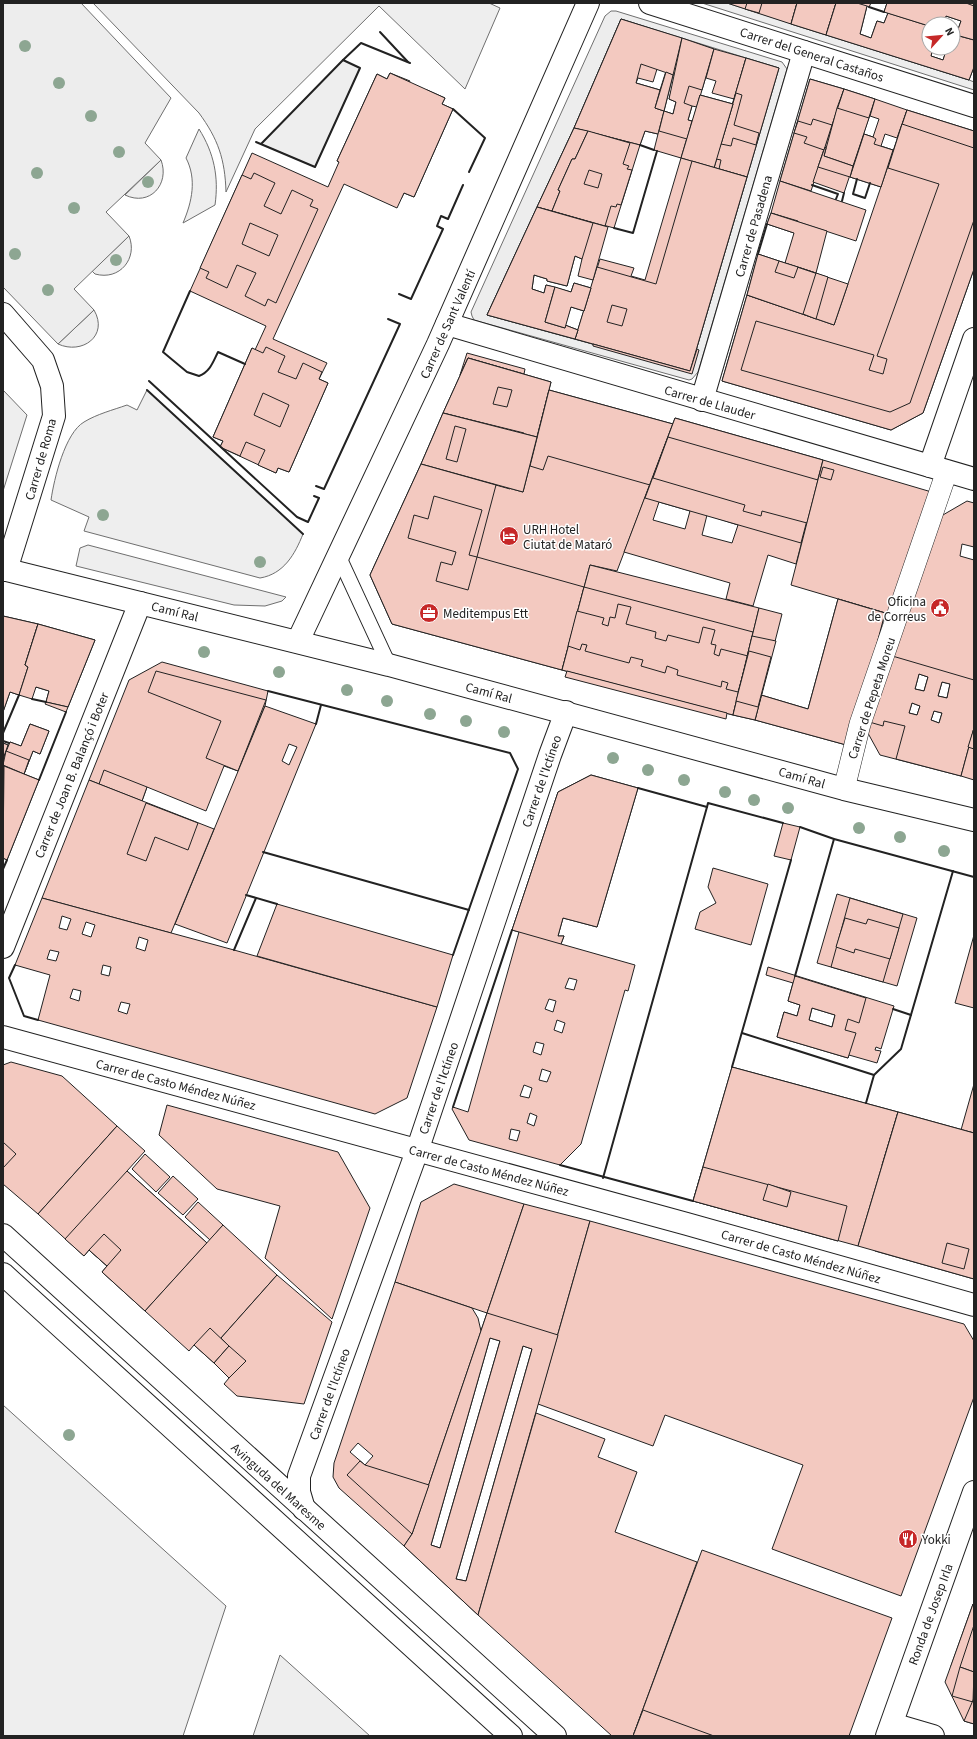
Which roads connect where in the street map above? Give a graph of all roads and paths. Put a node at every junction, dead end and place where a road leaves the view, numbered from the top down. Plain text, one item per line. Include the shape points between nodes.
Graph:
1 (588, 3) edge
2 (650, 3) edge
3 (804, 52) junction
4 (974, 106) edge
5 (3, 314) edge
6 (447, 324) junction
7 (974, 339) edge
8 (702, 400) junction
9 (939, 469) junction
10 (974, 479) edge
11 (339, 557) junction
12 (5, 570) edge
13 (140, 603) junction
14 (298, 641) junction
15 (390, 665) junction
16 (566, 712) junction
17 (844, 789) junction
18 (974, 820) edge
19 (3, 947) edge
20 (3, 1036) edge
21 (417, 1151) junction
22 (3, 1235) edge
23 (3, 1274) edge
24 (974, 1305) edge
25 (974, 1492) edge
26 (304, 1509) junction
27 (889, 1730) edge
28 (511, 1736) edge
29 (555, 1736) edge
30 (933, 1736) edge

1 - 6 street, Carrer de Sant Valentí
2 - 3 street, Carrer del General Castaños
3 - 4 street, Carrer del General Castaños
3 - 8 street, Carrer de Pasadena
5 - 12 street, Carrer de Roma via 43,360 52,386 54,416
6 - 8 street, Carrer de Llauder
6 - 11 street, Carrer de Sant Valentí
7 - 9 street, Carrer de Pepeta Moreu
8 - 9 street, Carrer de Llauder
9 - 10 street, Carrer de Llauder
9 - 17 street, Carrer de Pepeta Moreu via 860,724
11 - 14 street, Carrer de Sant Valentí
11 - 15 lane
12 - 13 street, Camí Ral
13 - 14 street, Camí Ral
13 - 19 street, Carrer de Joan B. Balançó i Boter
14 - 15 street, Camí Ral
15 - 16 street, Camí Ral
16 - 17 street, Camí Ral
16 - 21 street, Carrer de l'Ictíneo
17 - 18 street, Camí Ral
20 - 21 street, Carrer de Casto Méndez Núñez
21 - 24 street, Carrer de Casto Méndez Núñez
21 - 26 street, Carrer de l'Ictíneo via 299,1476 299,1492
22 - 26 street, Avinguda del Maresme
23 - 28 street
25 - 27 street, Ronda de Josep Irla
26 - 29 street, Avinguda del Maresme
27 - 30 street

